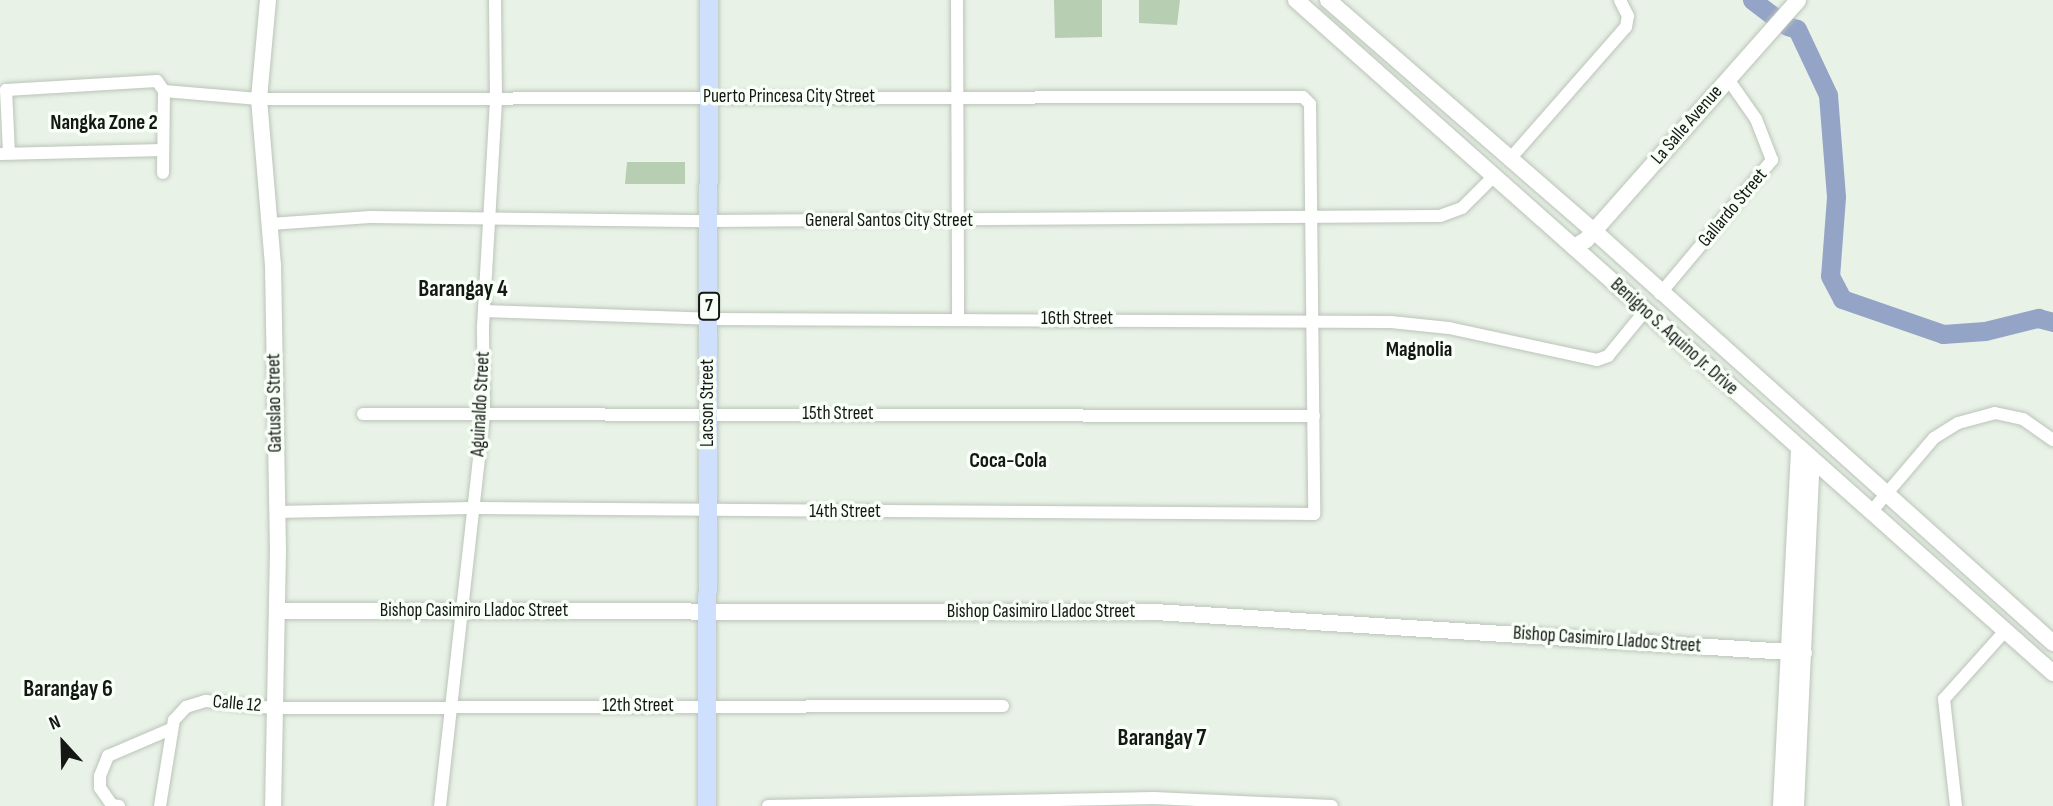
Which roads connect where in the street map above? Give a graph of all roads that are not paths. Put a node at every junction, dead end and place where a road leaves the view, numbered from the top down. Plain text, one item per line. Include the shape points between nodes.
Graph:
1 (268, 0) edge
2 (495, 0) edge
3 (709, 0) edge
4 (957, 0) edge
5 (1296, 0) edge
6 (1328, 0) edge
7 (1620, 0) edge
8 (1798, 0) edge
9 (1341, 12) junction
10 (1327, 28) junction
11 (1728, 79) junction
12 (164, 91) junction
13 (958, 97) junction
14 (496, 98) junction
15 (709, 98) junction
16 (260, 99) junction
17 (1459, 117) junction
18 (1445, 132) junction
19 (163, 150) junction
20 (4, 153) edge
21 (1509, 160) junction
22 (163, 173) dead end
23 (1494, 176) junction
24 (490, 217) junction
25 (1313, 219) junction
26 (709, 221) junction
27 (958, 221) junction
28 (270, 224) junction
29 (1594, 231) junction
30 (1574, 247) junction
31 (1660, 293) junction
32 (484, 311) junction
33 (1645, 311) junction
34 (709, 318) junction
35 (958, 319) junction
36 (1311, 319) junction
37 (363, 414) dead end
38 (484, 414) junction
39 (708, 414) junction
40 (1314, 416) junction
41 (2053, 440) edge
42 (1799, 448) junction
43 (1812, 460) junction
44 (1886, 493) junction
45 (472, 508) junction
46 (708, 510) junction
47 (276, 512) junction
48 (1871, 512) junction
49 (1933, 534) junction
50 (1917, 553) junction
51 (461, 610) junction
52 (277, 611) junction
53 (708, 611) junction
54 (2005, 631) junction
55 (2053, 643) edge
56 (1797, 652) junction
57 (2053, 673) edge
58 (707, 706) junction
59 (1003, 706) dead end
60 (449, 707) junction
61 (273, 708) junction
62 (171, 729) junction
63 (119, 806) edge
64 (160, 806) edge
65 (273, 806) edge
66 (440, 806) edge
67 (707, 806) edge
68 (768, 806) edge
69 (1332, 806) edge
70 (1781, 806) edge
71 (1796, 806) edge
72 (1956, 806) edge

1 - 16 main road, Gatuslao Street
2 - 14 street, Aguinaldo Street
3 - 15 main road, Lacson Street / 7
4 - 13 street
5 - 10 main road, Benigno S. Aquino Jr. Drive
6 - 9 main road, Benigno S. Aquino Jr. Drive
7 - 21 street via 1628,16 1626,27
8 - 11 main road, La Salle Avenue
9 - 10 main road
9 - 17 main road, Benigno S. Aquino Jr. Drive
10 - 18 main road, Benigno S. Aquino Jr. Drive
11 - 29 main road, La Salle Avenue
11 - 31 street, Gallardo Street via 1756,119 1772,160
12 - 16 street, Puerto Princesa City Street
12 - 19 street
12 - 20 street, Puerto Princesa City Street via 157,81 6,90
13 - 15 street, Puerto Princesa City Street
13 - 25 street, Puerto Princesa City Street via 1303,97 1311,109
13 - 27 street
14 - 15 street, Puerto Princesa City Street
14 - 16 street, Puerto Princesa City Street
14 - 24 street, Aguinaldo Street
15 - 26 main road, Lacson Street / 7
16 - 28 main road, Gatuslao Street
17 - 18 main road
17 - 21 main road, Benigno S. Aquino Jr. Drive
18 - 23 main road, Benigno S. Aquino Jr. Drive
19 - 20 street
19 - 22 street
21 - 29 main road, Benigno S. Aquino Jr. Drive
23 - 25 street, General Santos City Street via 1451,214
23 - 30 main road, Benigno S. Aquino Jr. Drive
24 - 26 street, General Santos City Street
24 - 28 street, General Santos City Street via 370,217
24 - 32 street, Aguinaldo Street
25 - 27 street, General Santos City Street
25 - 36 street
26 - 27 street, General Santos City Street
26 - 34 main road, Lacson Street / 7
27 - 35 street
28 - 47 main road, Gatuslao Street
29 - 30 main road, La Salle Avenue
29 - 31 main road, Benigno S. Aquino Jr. Drive
30 - 33 main road, Benigno S. Aquino Jr. Drive
31 - 44 main road, Benigno S. Aquino Jr. Drive
32 - 34 street, 16th Street
32 - 38 street, Aguinaldo Street
33 - 36 street, 16th Street via 1608,356 1597,360 1450,328
33 - 42 main road, Benigno S. Aquino Jr. Drive
34 - 35 street, 16th Street
34 - 39 main road, Lacson Street / 7
35 - 36 street, 16th Street
36 - 40 street
37 - 38 street, 15th Street
38 - 39 street, 15th Street
38 - 45 street, Aguinaldo Street
39 - 40 street, 15th Street
39 - 46 main road, Lacson Street / 7
40 - 46 street, 14th Street via 1317,511 1309,515
41 - 44 street via 2023,419 1995,413 1958,423 1934,438
42 - 43 main road, Benigno S. Aquino Jr. Drive
42 - 56 main road
43 - 48 main road, Benigno S. Aquino Jr. Drive
43 - 56 main road
44 - 48 street
44 - 49 main road, Benigno S. Aquino Jr. Drive
45 - 46 street, 14th Street
45 - 47 street, 14th Street
45 - 51 street, Aguinaldo Street
46 - 53 main road, Lacson Street / 7
47 - 52 main road, Gatuslao Street
48 - 50 main road, Benigno S. Aquino Jr. Drive
49 - 50 main road
49 - 55 main road, Benigno S. Aquino Jr. Drive
50 - 54 main road, Benigno S. Aquino Jr. Drive
51 - 52 main road, Bishop Casimiro Lladoc Street
51 - 53 main road, Bishop Casimiro Lladoc Street
51 - 60 street, Aguinaldo Street
52 - 61 main road, Gatuslao Street
53 - 56 main road, Bishop Casimiro Lladoc Street via 1155,612
53 - 58 main road, Lacson Street / 7
54 - 57 main road, Benigno S. Aquino Jr. Drive
54 - 72 street via 1944,699
56 - 70 main road
56 - 71 main road
58 - 59 street, 12th Street
58 - 60 street, 12th Street
58 - 67 main road, Lacson Street / 7
60 - 61 street, 12th Street
60 - 66 street, Aguinaldo Street
61 - 62 street, Calle 12 via 194,703 179,713
61 - 65 main road, Gatuslao Street
62 - 63 street, Calle 12 via 108,756 100,788 112,805
62 - 64 street
68 - 69 street via 1154,798

